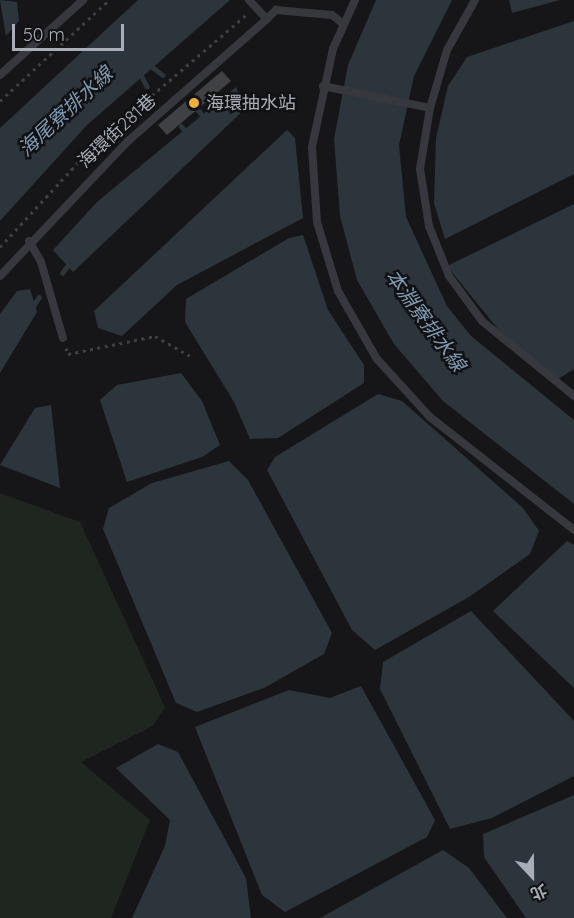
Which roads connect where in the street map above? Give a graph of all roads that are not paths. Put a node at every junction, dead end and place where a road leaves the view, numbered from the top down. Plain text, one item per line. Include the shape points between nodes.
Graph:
1 (83, 0) edge
2 (355, 0) edge
3 (475, 0) edge
4 (252, 3) edge
5 (267, 19) junction
6 (342, 23) junction
7 (0, 75) edge
8 (323, 86) junction
9 (426, 107) junction
10 (29, 241) junction
11 (0, 276) edge
12 (63, 338) road end
13 (574, 396) edge
14 (574, 530) edge

1 - 7 lane
2 - 6 lane
3 - 9 lane via 447,50
4 - 5 lane
5 - 6 lane via 276,10 332,15
5 - 10 lane, 海環街281巷 via 127,142
6 - 8 lane
8 - 9 lane
8 - 14 lane via 312,147 317,222 338,291 377,359 430,417
9 - 13 lane via 420,169 429,226 449,276 482,321
10 - 11 lane, 海環街281巷
10 - 12 lane via 41,262

